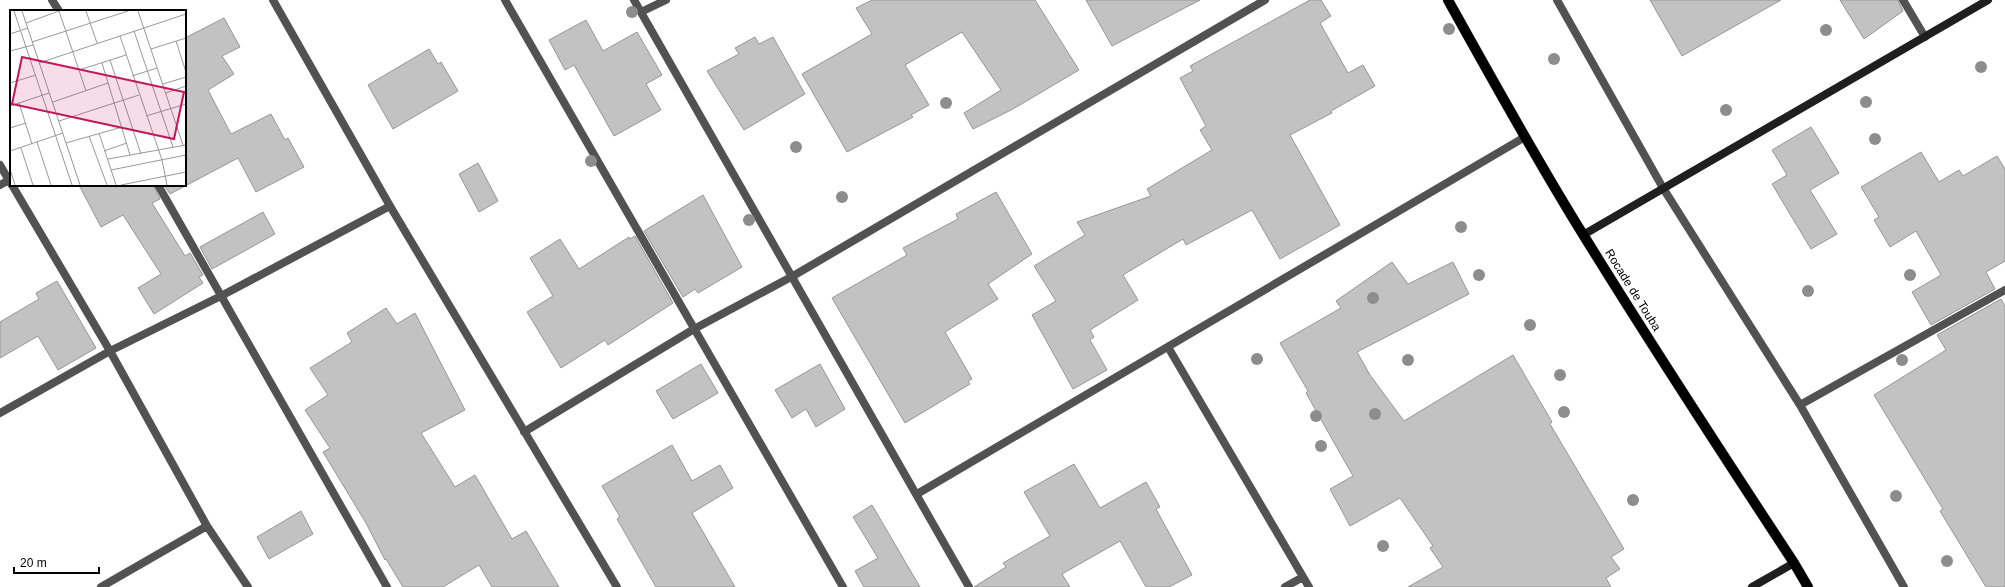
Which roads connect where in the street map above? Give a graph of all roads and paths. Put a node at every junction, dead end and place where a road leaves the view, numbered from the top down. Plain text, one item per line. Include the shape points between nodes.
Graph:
1 (52, 0) edge
2 (273, 0) edge
3 (505, 0) edge
4 (634, 0) edge
5 (666, 0) edge
6 (1265, 0) edge
7 (1448, 0) edge
8 (1557, 0) edge
9 (1903, 0) edge
10 (1988, 0) edge
11 (58, 10) edge
12 (641, 12) junction
13 (1925, 37) junction
14 (1525, 137) junction
15 (0, 165) edge
16 (10, 181) edge
17 (10, 183) edge
18 (0, 185) edge
19 (13, 186) edge
20 (159, 186) edge
21 (1663, 188) junction
22 (390, 206) junction
23 (1583, 235) junction
24 (793, 276) junction
25 (2005, 290) edge
26 (221, 296) junction
27 (694, 329) junction
28 (1168, 347) junction
29 (110, 351) junction
30 (1800, 405) junction
31 (0, 413) edge
32 (524, 432) junction
33 (918, 494) junction
34 (207, 526) junction
35 (1794, 563) junction
36 (1303, 577) junction
37 (101, 587) edge
38 (248, 587) edge
39 (387, 587) edge
40 (617, 587) edge
41 (843, 587) edge
42 (969, 587) edge
43 (1285, 587) edge
44 (1309, 587) edge
45 (1752, 587) edge
46 (1808, 587) edge
47 (1904, 587) edge

1 - 11 street
2 - 22 street
3 - 27 street
4 - 12 street
5 - 12 street
6 - 24 street
7 - 14 main road, Rocade de Touba
8 - 21 street
9 - 13 street
10 - 13 street
12 - 24 street
13 - 21 street
14 - 23 main road, Rocade de Touba
14 - 28 street
15 - 16 street
17 - 18 street
19 - 29 street
20 - 26 street
21 - 23 street
21 - 30 street
22 - 26 street
22 - 32 street
23 - 35 main road, Rocade de Touba via 1676,384
24 - 27 street
24 - 33 street
25 - 30 street
26 - 29 street
26 - 39 street
27 - 32 street
27 - 41 street
28 - 33 street
28 - 36 street
29 - 31 street
29 - 34 street
30 - 47 street
32 - 40 street
33 - 42 street
34 - 37 street
34 - 38 street
35 - 45 street
35 - 46 main road, Rocade de Touba
36 - 43 street
36 - 44 street

